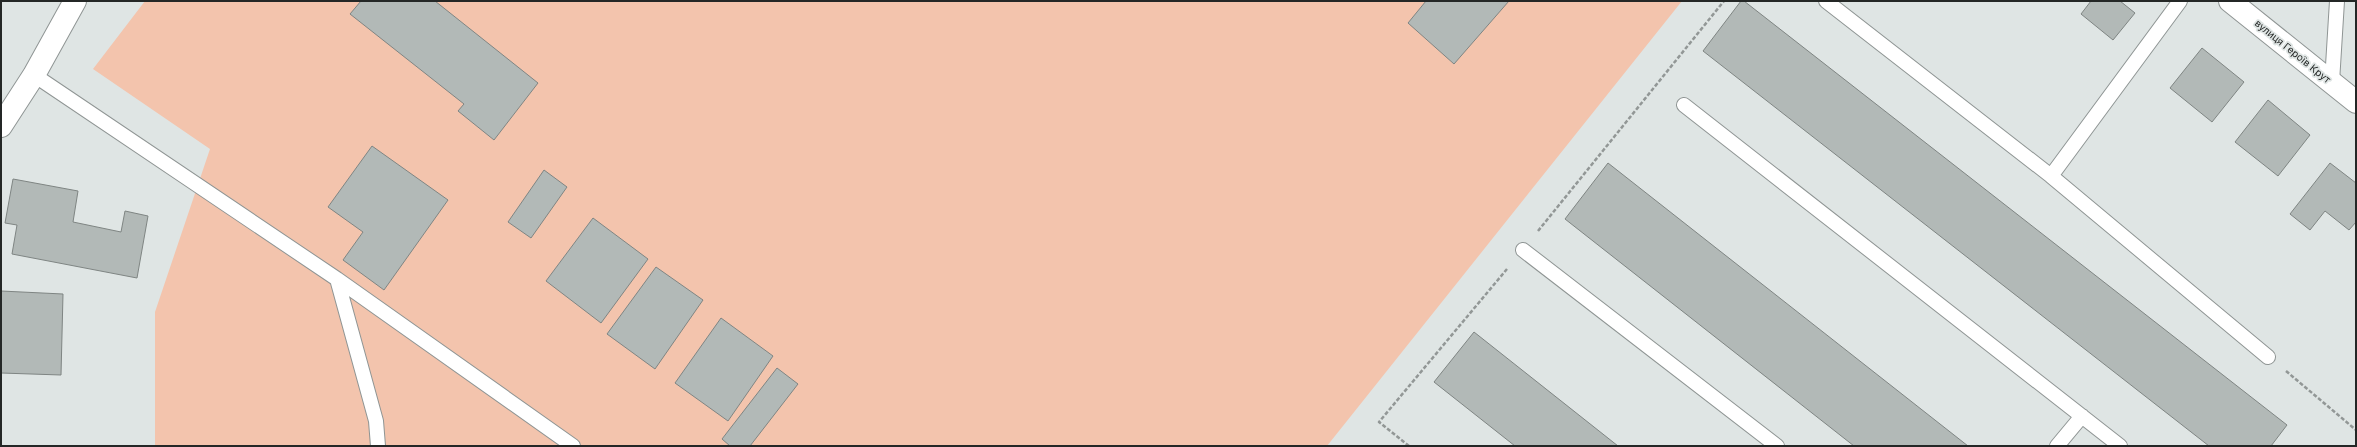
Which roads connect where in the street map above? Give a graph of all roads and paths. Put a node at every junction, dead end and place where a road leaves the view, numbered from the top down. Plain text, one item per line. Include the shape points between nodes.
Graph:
1 (75, 1) edge
2 (1724, 1) edge
3 (1826, 1) edge
4 (2180, 1) edge
5 (2230, 1) edge
6 (2337, 1) edge
7 (34, 75) junction
8 (2332, 82) junction
9 (2356, 102) edge
10 (1684, 105) dead end
11 (1, 126) edge
12 (2051, 176) junction
13 (1523, 250) junction
14 (337, 279) junction
15 (2268, 357) joint
16 (2082, 416) junction
17 (2356, 430) edge
18 (378, 446) edge
19 (573, 446) edge
20 (1409, 446) edge
21 (1776, 446) edge
22 (2057, 446) edge
23 (2120, 446) edge

1 - 7 street
2 - 13 path
3 - 12 lane
4 - 12 lane
5 - 8 street, вулиця Героїв Крут
6 - 8 lane
7 - 11 street
7 - 14 lane
8 - 9 street, вулиця Героїв Крут
10 - 16 lane
12 - 15 lane
13 - 20 path via 1379,422
13 - 21 lane
14 - 18 lane via 376,421
14 - 19 lane
15 - 17 path
16 - 22 lane
16 - 23 lane

